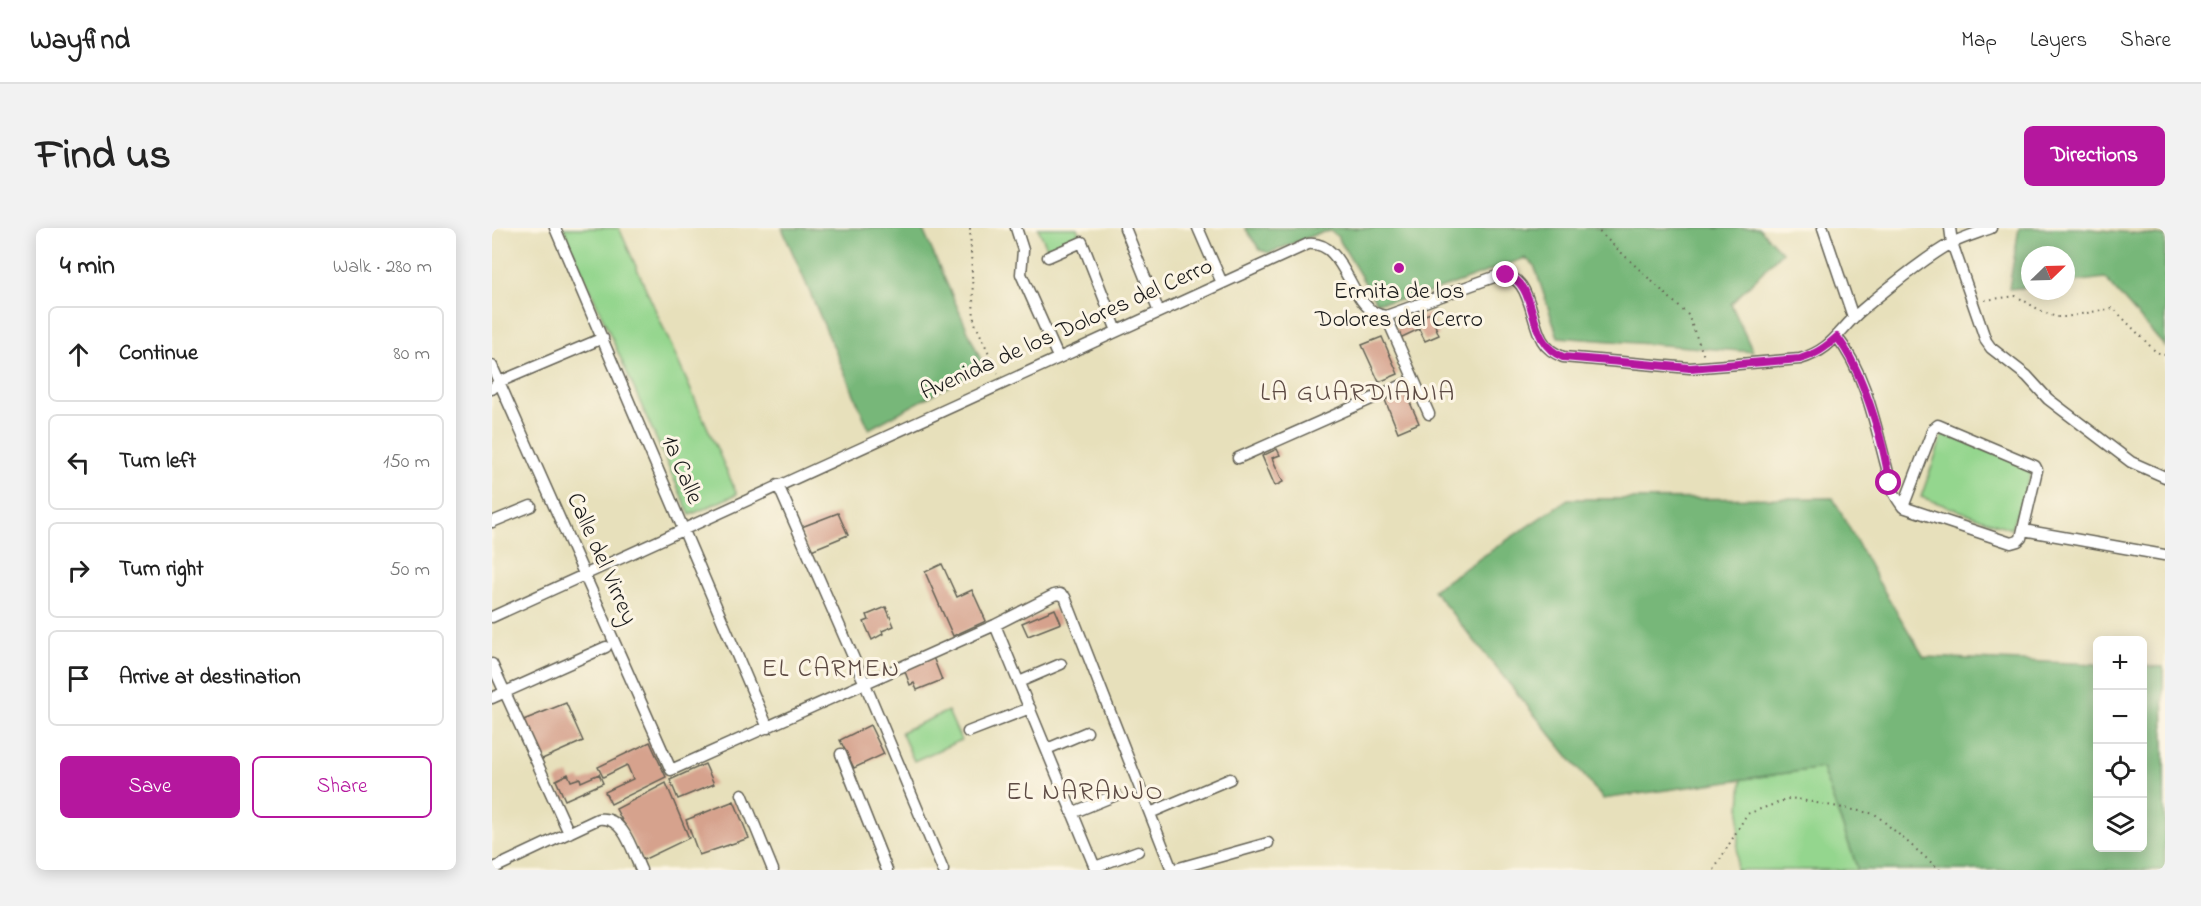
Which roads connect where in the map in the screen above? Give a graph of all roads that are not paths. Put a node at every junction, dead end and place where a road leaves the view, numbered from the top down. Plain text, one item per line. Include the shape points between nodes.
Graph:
1 (555, 228) edge
2 (1016, 228) edge
3 (1125, 228) edge
4 (1198, 228) edge
5 (1824, 228) edge
6 (1950, 228) edge
7 (1991, 228) edge
8 (1952, 243) junction
9 (1048, 257) dead end
10 (1222, 283) junction
11 (1160, 312) junction
12 (1386, 316) junction
13 (1853, 317) junction
14 (1117, 331) junction
15 (1837, 337) junction
16 (603, 338) junction
17 (1058, 357) junction
18 (492, 366) edge
19 (1414, 380) junction
20 (496, 386) edge
21 (1429, 414) dead end
22 (1238, 458) dead end
23 (2165, 477) edge
24 (777, 485) junction
25 (531, 506) dead end
26 (1903, 507) junction
27 (492, 522) edge
28 (682, 528) junction
29 (2024, 530) junction
30 (2164, 555) edge
31 (584, 574) junction
32 (492, 616) edge
33 (995, 625) junction
34 (606, 647) dead end
35 (492, 664) edge
36 (1061, 664) dead end
37 (1019, 682) junction
38 (865, 684) junction
39 (505, 692) junction
40 (492, 698) edge
41 (1030, 708) junction
42 (768, 728) junction
43 (968, 732) dead end
44 (1087, 732) dead end
45 (1047, 749) junction
46 (841, 754) dead end
47 (1230, 779) dead end
48 (742, 794) dead end
49 (1116, 795) dead end
50 (1072, 813) junction
51 (1150, 813) junction
52 (569, 833) junction
53 (1268, 843) dead end
54 (1138, 851) dead end
55 (492, 869) edge
56 (1095, 869) edge
57 (641, 870) edge
58 (773, 870) edge
59 (887, 870) edge
60 (943, 870) edge
61 (1172, 870) edge

1 - 16 street, 1a Calle
2 - 17 street via 1023,250 1022,274
3 - 11 street
4 - 10 street
5 - 13 street
6 - 8 street
7 - 8 street
8 - 13 street
8 - 23 street via 1991,348 2027,376 2048,399 2131,462
9 - 14 street via 1082,242
10 - 11 street, Avenida de los Dolores del Cerro
10 - 12 street, Avenida de los Dolores del Cerro via 1302,246 1320,245 1333,253 1368,307 1377,315
11 - 14 street, Avenida de los Dolores del Cerro
12 - 15 street via 1506,275 1524,288 1542,341 1563,357 1708,367 1800,359 1814,355
12 - 19 street
13 - 15 street
14 - 17 street, Avenida de los Dolores del Cerro
15 - 26 street via 1848,351 1864,389 1893,494
16 - 20 street
16 - 28 street, 1a Calle
17 - 24 street, Avenida de los Dolores del Cerro
18 - 20 street, Calle del Virrey
19 - 21 street
19 - 22 street
20 - 31 street, Calle del Virrey
24 - 28 street, Avenida de los Dolores del Cerro
24 - 38 street
25 - 27 street
26 - 29 street via 2011,543 2022,538
26 - 29 street via 1933,429 1938,425 2035,466 2037,474
28 - 31 street, Avenida de los Dolores del Cerro
28 - 42 street, 1a Calle
29 - 30 street
31 - 32 street, Avenida de los Dolores del Cerro
31 - 42 street, Calle del Virrey via 671,770
33 - 37 street
33 - 38 street
33 - 51 street via 1054,594 1065,597
34 - 39 street
35 - 39 street
36 - 37 street
37 - 41 street
38 - 42 street
38 - 60 street
39 - 40 street
39 - 52 street
41 - 43 street
41 - 45 street
44 - 45 street
45 - 50 street
46 - 59 street
47 - 51 street
48 - 58 street
49 - 50 street
50 - 56 street
51 - 61 street
52 - 55 street
52 - 57 street via 598,819 613,820
53 - 61 street
54 - 56 street

